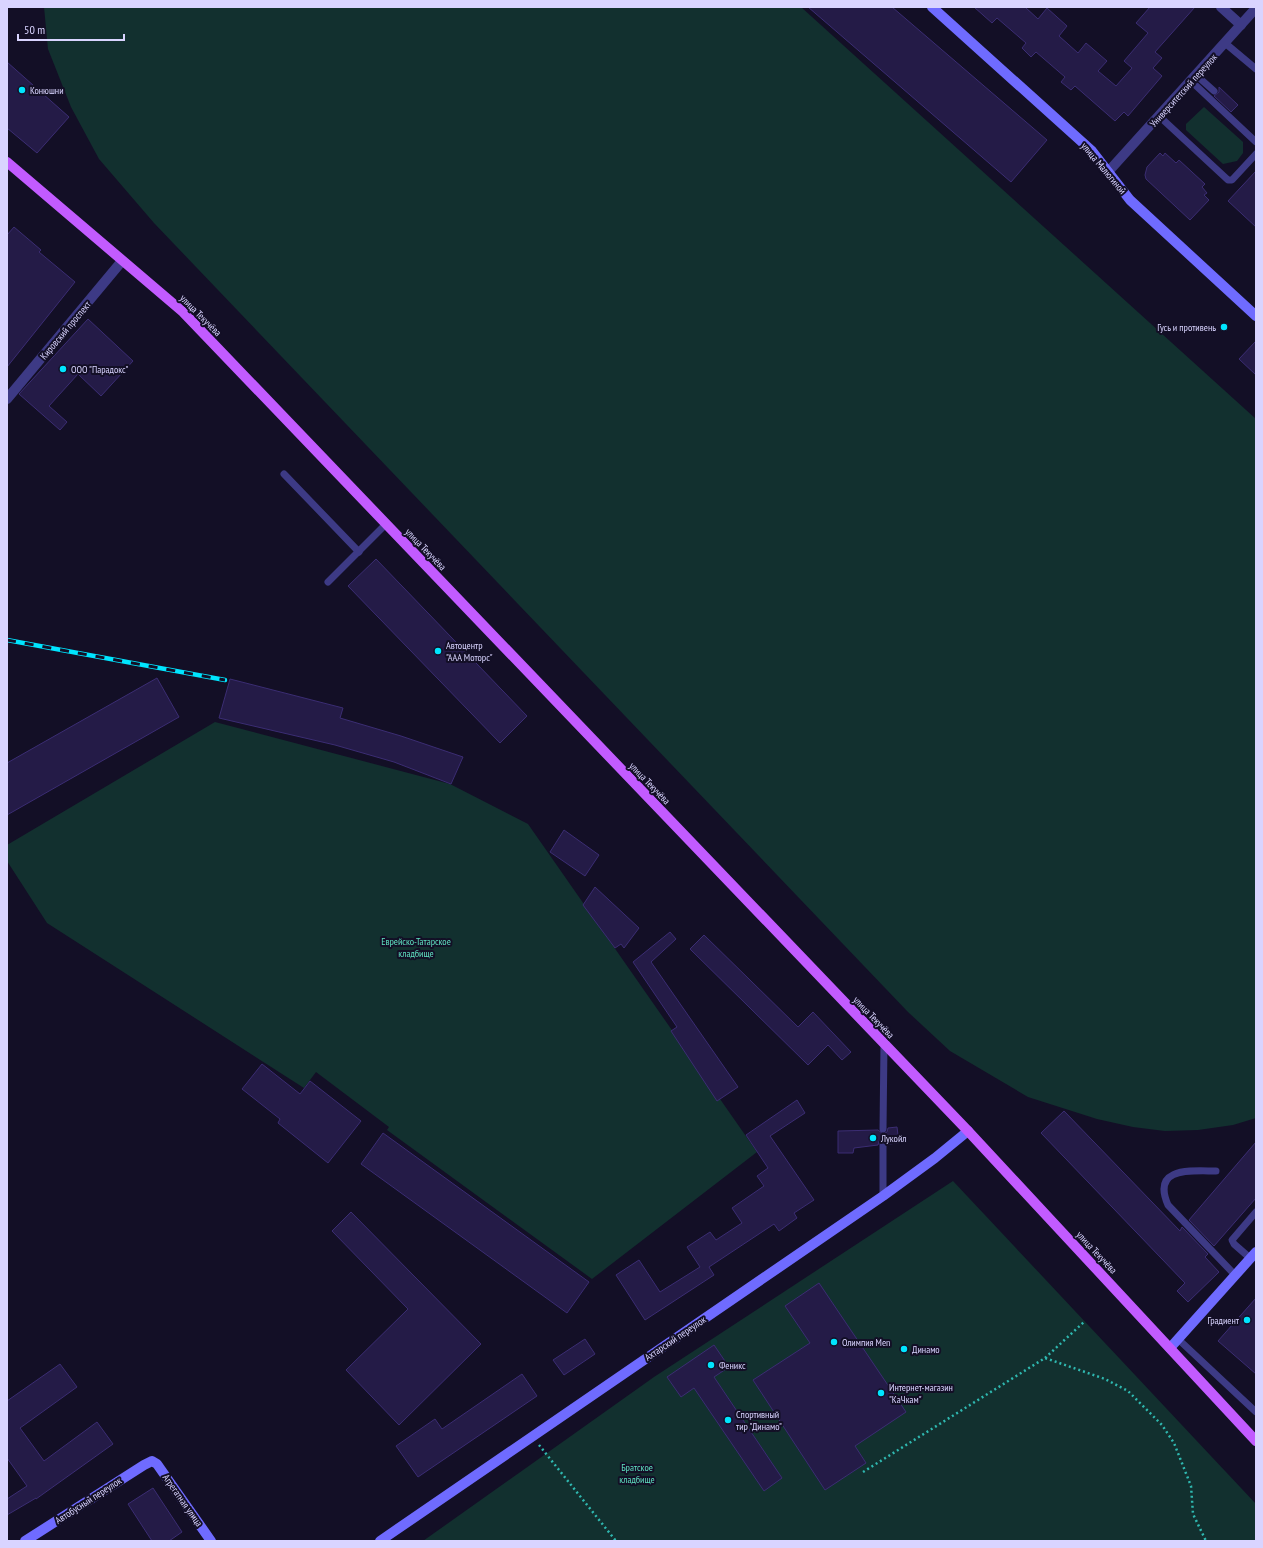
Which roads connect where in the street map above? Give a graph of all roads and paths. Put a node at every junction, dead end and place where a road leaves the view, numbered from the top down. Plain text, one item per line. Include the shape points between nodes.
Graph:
1 (932, 7) edge
2 (1221, 7) edge
3 (1256, 8) edge
4 (1241, 25) junction
5 (1226, 43) junction
6 (1256, 68) edge
7 (1194, 78) junction
8 (1214, 91) dead end
9 (1159, 116) junction
10 (1256, 142) edge
11 (1256, 154) edge
12 (7, 162) edge
13 (1108, 172) junction
14 (122, 261) junction
15 (1256, 316) edge
16 (7, 399) edge
17 (284, 474) dead end
18 (386, 524) junction
19 (359, 552) junction
20 (328, 582) dead end
21 (884, 1044) junction
22 (883, 1129) dead end
23 (968, 1131) junction
24 (883, 1144) dead end
25 (1216, 1171) dead end
26 (883, 1196) junction
27 (1256, 1212) edge
28 (1253, 1255) edge
29 (1235, 1275) junction
30 (1085, 1321) dead end
31 (1178, 1339) junction
32 (1170, 1348) junction
33 (1045, 1358) junction
34 (1256, 1412) edge
35 (532, 1437) junction
36 (1256, 1441) edge
37 (152, 1462) joint
38 (863, 1472) dead end
39 (25, 1541) edge
40 (211, 1541) edge
41 (380, 1541) edge
42 (616, 1541) edge
43 (1206, 1541) edge

1 - 13 street, улица Малюгиной via 1092,151
2 - 4 street
3 - 4 street, Университетский переулок
4 - 5 street, Университетский переулок
5 - 6 lane
5 - 7 street, Университетский переулок
7 - 8 lane
7 - 9 street, Университетский переулок
7 - 10 lane
9 - 11 lane via 1228,180 1232,180
9 - 13 street, Университетский переулок
12 - 14 main road, улица Текучёва
13 - 15 street, улица Малюгиной via 1130,200
14 - 16 street, Кировский проспект
14 - 18 main road, улица Текучёва via 183,312
17 - 19 lane
18 - 19 lane
18 - 21 main road, улица Текучёва
19 - 20 lane
21 - 22 lane
21 - 23 main road, улица Текучёва
23 - 26 street, Ахтарский переулок
23 - 32 main road, улица Текучёва
24 - 26 lane
25 - 29 lane via 1180,1171 1172,1175 1164,1189 1164,1197 1168,1205
26 - 35 street, Ахтарский переулок
27 - 28 lane via 1232,1240 1234,1244
28 - 29 street
29 - 31 street
30 - 33 path
31 - 32 street
31 - 34 lane
32 - 36 main road, улица Текучёва
33 - 38 path
33 - 43 path via 1104,1379 1128,1391 1162,1425 1174,1443 1189,1480 1193,1514
35 - 41 street, Ахтарский переулок
35 - 42 path
37 - 39 street, Автобусный переулок via 144,1464
37 - 40 street, Агрегатная улица via 158,1464

